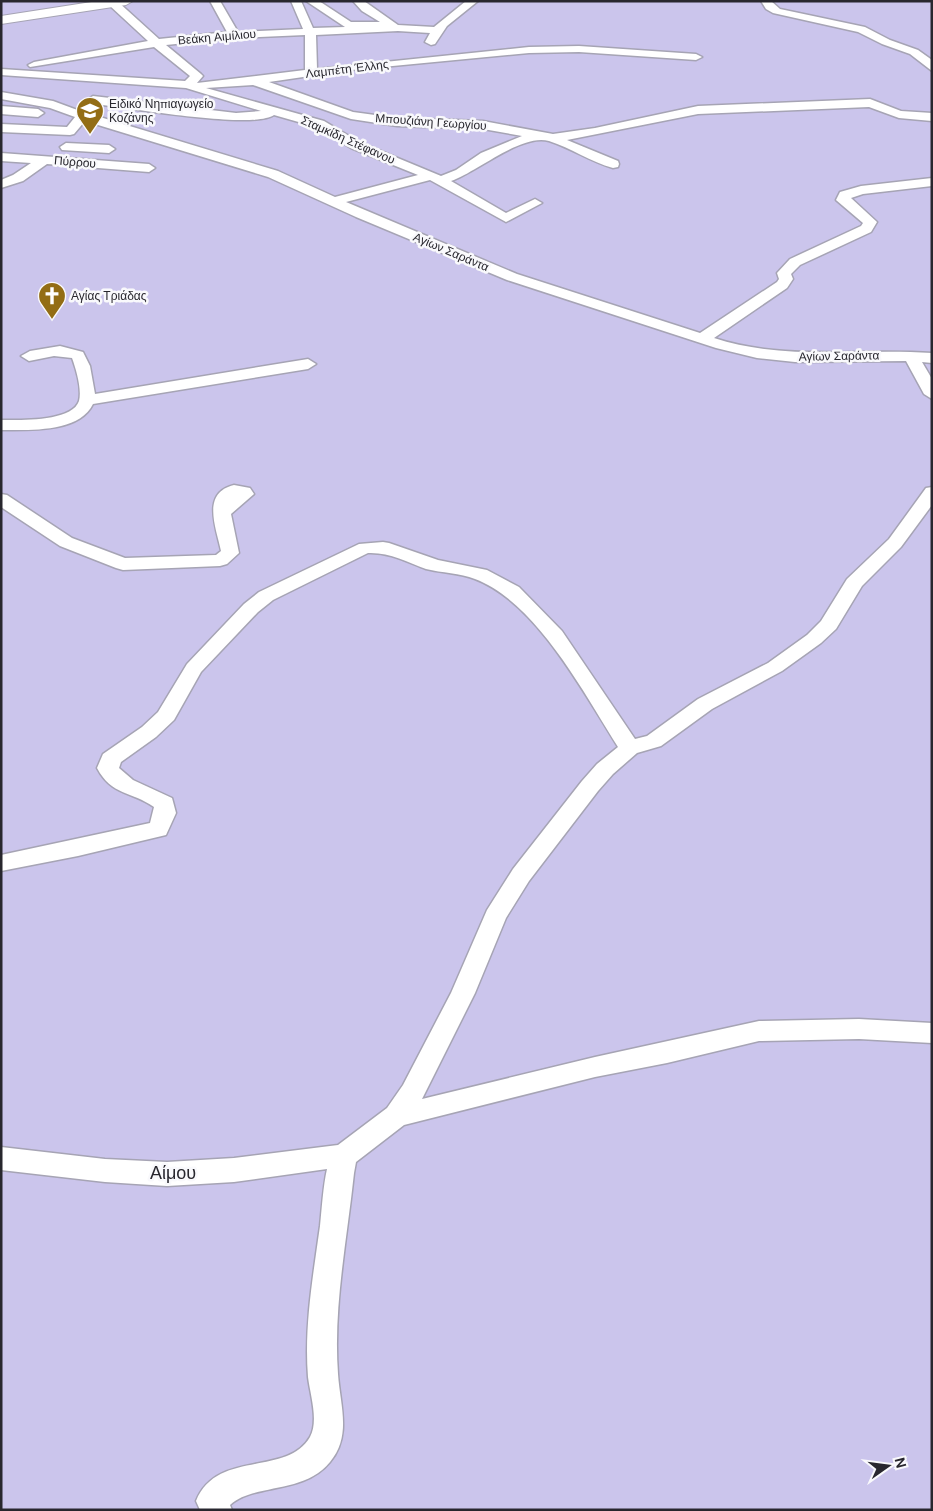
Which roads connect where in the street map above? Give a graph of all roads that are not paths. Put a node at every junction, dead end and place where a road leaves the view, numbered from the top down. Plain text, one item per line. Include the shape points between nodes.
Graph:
1 (215, 1) edge
2 (296, 1) edge
3 (311, 1) edge
4 (358, 1) edge
5 (472, 1) edge
6 (766, 1) edge
7 (120, 2) edge
8 (446, 3) dead end
9 (85, 4) edge
10 (462, 8) junction
11 (1, 20) edge
12 (436, 30) junction
13 (310, 31) junction
14 (234, 35) junction
15 (156, 43) junction
16 (696, 57) dead end
17 (429, 60) junction
18 (1, 65) edge
19 (932, 68) edge
20 (1, 72) edge
21 (311, 73) junction
22 (254, 81) junction
23 (188, 85) junction
24 (1, 95) edge
25 (27, 98) junction
26 (1, 110) edge
27 (15, 111) junction
28 (58, 112) junction
29 (281, 113) junction
30 (351, 115) junction
31 (82, 117) junction
32 (932, 117) edge
33 (306, 119) junction
34 (1, 124) edge
35 (1, 128) edge
36 (39, 129) junction
37 (135, 134) junction
38 (533, 136) junction
39 (553, 138) junction
40 (42, 146) dead end
41 (109, 149) junction
42 (1, 157) edge
43 (16, 157) junction
44 (46, 159) junction
45 (99, 164) junction
46 (613, 164) dead end
47 (149, 168) dead end
48 (436, 178) junction
49 (932, 182) edge
50 (2, 184) edge
51 (335, 202) junction
52 (536, 203) dead end
53 (702, 339) junction
54 (29, 356) dead end
55 (911, 356) junction
56 (932, 358) edge
57 (308, 364) dead end
58 (932, 394) edge
59 (87, 400) junction
60 (1, 425) edge
61 (932, 492) edge
62 (1, 499) edge
63 (221, 513) dead end
64 (630, 748) junction
65 (1, 863) edge
66 (932, 1033) edge
67 (396, 1116) junction
68 (344, 1156) junction
69 (1, 1158) edge
70 (207, 1507) edge

1 - 14 street
2 - 13 street
3 - 4 street via 349,25 393,25
5 - 10 street
6 - 19 street via 777,11 861,30 914,52
7 - 9 street
7 - 15 street
8 - 10 street
9 - 11 street
10 - 12 street
12 - 13 street, Βεάκη Αιμίλιου
12 - 17 street
13 - 14 street, Βεάκη Αιμίλιου
13 - 21 street via 313,47
14 - 15 street, Βεάκη Αιμίλιου
15 - 18 street, Βεάκη Αιμίλιου via 28,66
15 - 23 street via 197,76
16 - 17 street, Λαμπέτη Έλλης via 548,49
17 - 21 street, Λαμπέτη Έλλης
20 - 23 street, Σταμκίδη Στέφανου
21 - 22 street, Λαμπέτη Έλλης
22 - 23 street, Λαμπέτη Έλλης
22 - 30 street, Μπουζιάνη Γεωργίου
23 - 29 street, Σταμκίδη Στέφανου
24 - 25 street, Αγίων Σαράντα
25 - 27 street
25 - 28 street, Αγίων Σαράντα
26 - 27 street
27 - 28 street
27 - 34 street
28 - 31 street, Αγίων Σαράντα
28 - 36 street
29 - 31 street via 236,117 93,97
29 - 33 street, Σταμκίδη Στέφανου
30 - 33 street
30 - 38 street, Μπουζιάνη Γεωργίου via 397,122 483,125
31 - 36 street via 70,131
31 - 37 street, Αγίων Σαράντα
32 - 39 street via 899,114 870,103 698,110
33 - 48 street, Σταμκίδη Στέφανου via 355,145
35 - 36 street
36 - 43 street
37 - 41 street
37 - 51 street, Αγίων Σαράντα via 273,174
38 - 39 street, Μπουζιάνη Γεωργίου
38 - 48 street via 485,156 461,173
39 - 46 street
40 - 41 street
41 - 45 street
42 - 43 street, Πύρρου
43 - 44 street, Πύρρου
44 - 45 street, Πύρρου
44 - 50 street via 23,175
45 - 47 street, Πύρρου
48 - 51 street
48 - 52 street, Σταμκίδη Στέφανου via 506,218
49 - 53 street via 861,190 845,195 847,204 870,222 866,229 796,262 784,273 786,279 782,286
51 - 53 street, Αγίων Σαράντα via 512,277
53 - 55 street, Αγίων Σαράντα via 775,355
54 - 59 street via 55,351 78,355
55 - 56 street, Αγίων Σαράντα
55 - 58 street
57 - 59 street
59 - 60 street via 84,408 62,420
61 - 64 street via 895,543 854,583 829,625 814,639 775,667 705,704 654,740
62 - 63 street via 66,542 123,564 220,560 230,553 222,529
64 - 65 street via 555,635 512,591 480,574 434,565 393,549 364,548 266,596 251,608 194,668 158,725 111,759 110,775 164,803 166,809 158,829
64 - 67 street via 590,786 495,916 463,993 417,1084
66 - 67 street via 859,1029 759,1030
67 - 68 street
68 - 69 street, Αίμου via 214,1172 168,1174
68 - 70 street via 324,1316 323,1374 329,1415 324,1442 302,1467 225,1488

